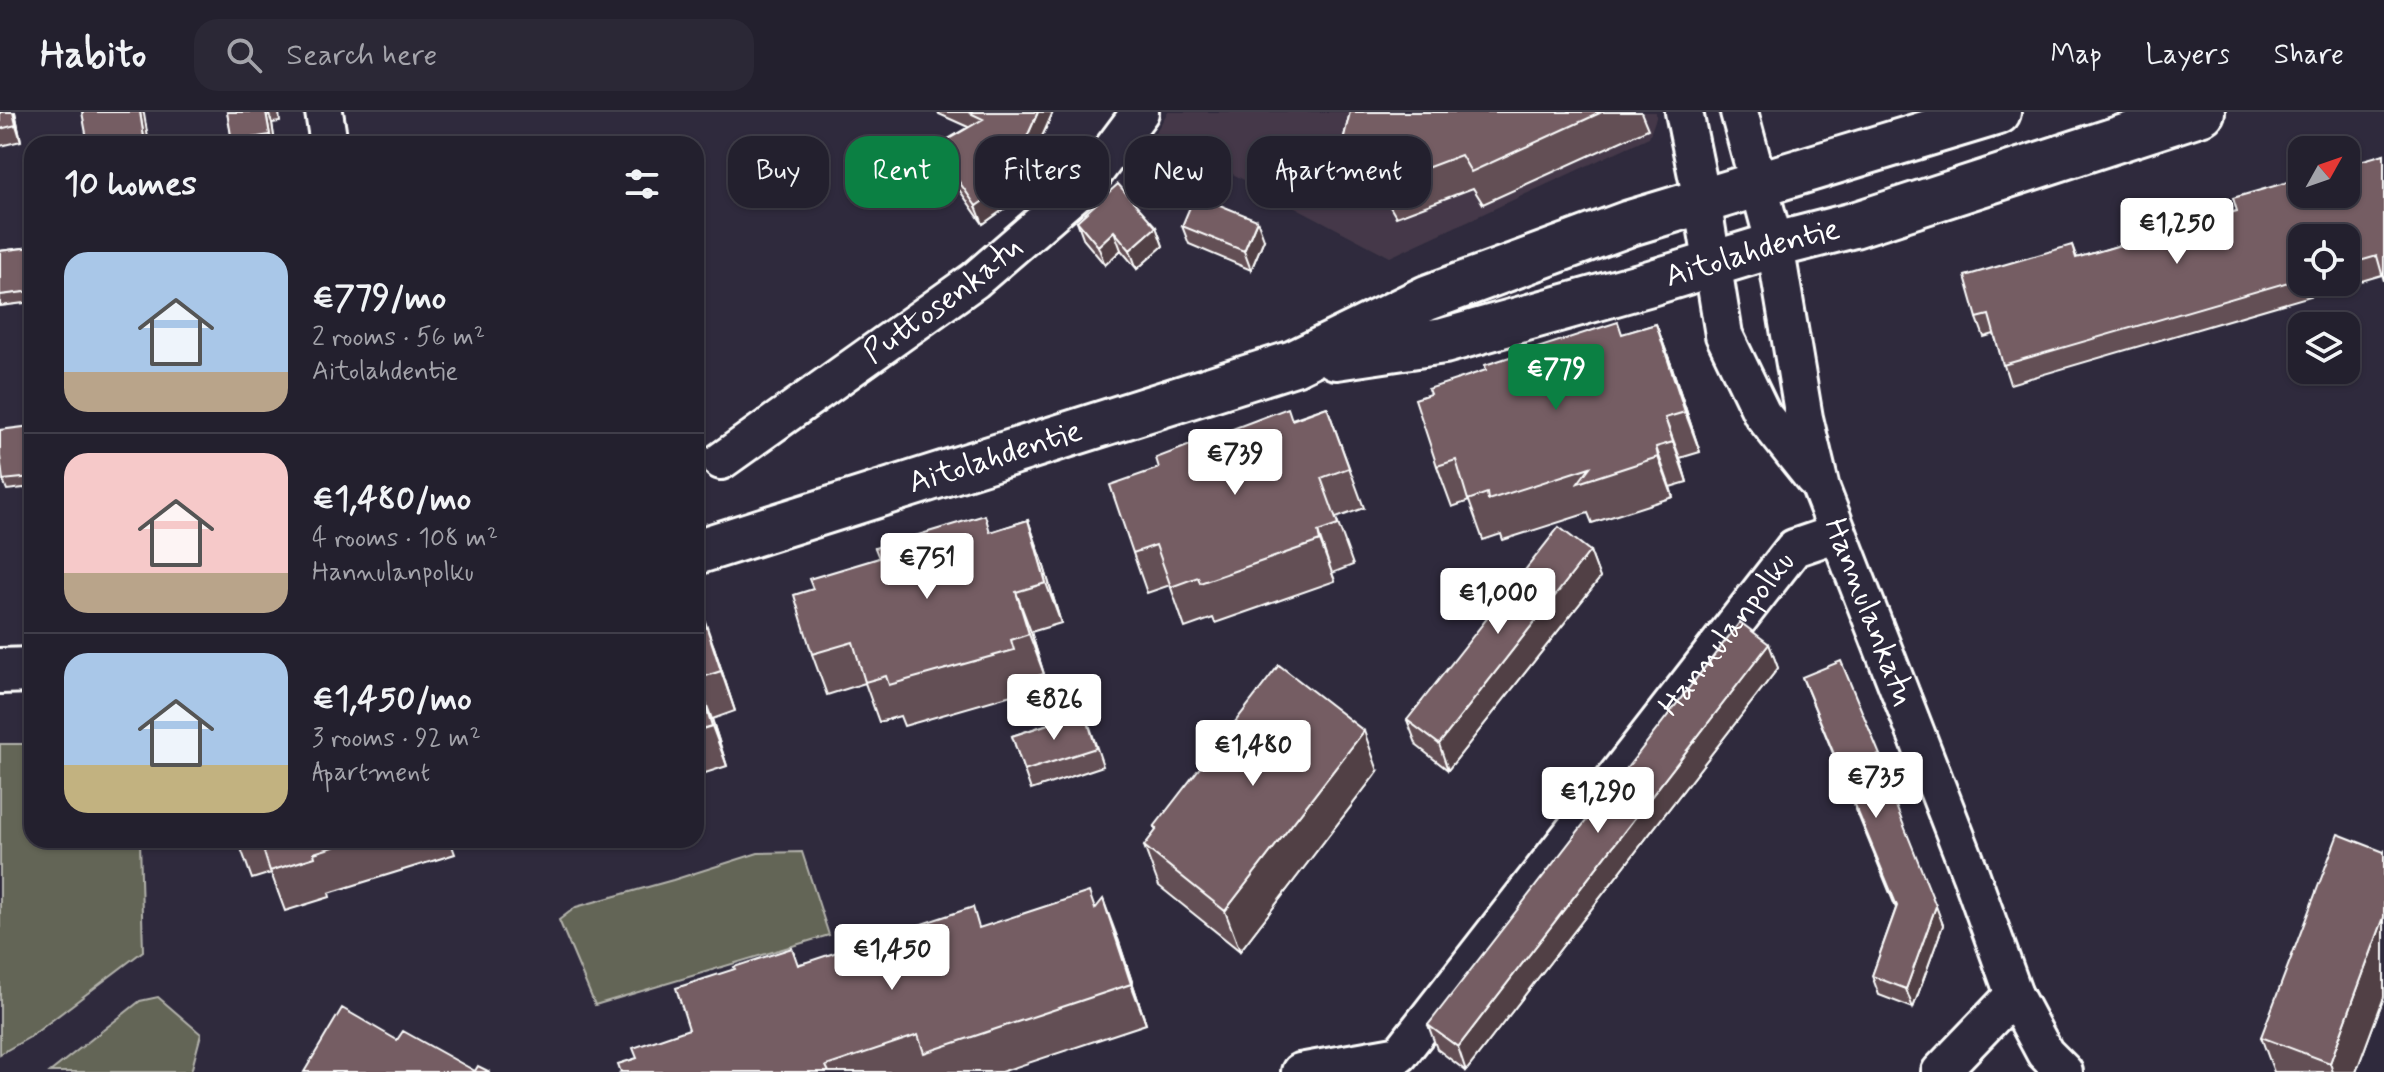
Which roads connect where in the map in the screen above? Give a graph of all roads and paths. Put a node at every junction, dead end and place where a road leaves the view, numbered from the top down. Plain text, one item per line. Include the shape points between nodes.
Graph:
1 (324, 112) edge
2 (1140, 112) edge
3 (1684, 112) edge
4 (1739, 112) edge
5 (1998, 112) edge
6 (2202, 112) edge
7 (328, 136) edge
8 (1759, 183) junction
9 (1702, 200) junction
10 (1775, 245) junction
11 (1712, 264) junction
12 (1294, 363) junction
13 (721, 461) dead end
14 (1821, 489) junction
15 (1838, 533) junction
16 (704, 550) edge
17 (24, 670) edge
18 (0, 671) edge
19 (2014, 995) junction
20 (1300, 1072) edge
21 (1940, 1072) edge
22 (2064, 1072) edge

1 - 7 street
2 - 13 street, Puttosenkatu via 1087,183 975,280
3 - 9 street, Hannulankatu
4 - 8 street, Hannulankatu
5 - 8 main road, Aitolahdentie
6 - 10 main road, Aitolahdentie via 1854,225
8 - 9 main road, Aitolahdentie
8 - 10 street, Hannulankatu
9 - 11 street, Hannulankatu
9 - 12 main road, Aitolahdentie via 1427,298
10 - 11 main road, Aitolahdentie
10 - 14 street, Hannulankatu
11 - 12 main road, Aitolahdentie via 1444,341
11 - 14 street, Hannulankatu via 1724,335 1762,414
12 - 16 main road, Aitolahdentie
14 - 15 street, Hannulankatu
15 - 19 street, Hannulankatu
15 - 20 street, Hannulanpolku via 1794,548 1400,1054
17 - 18 main road
19 - 21 street
19 - 22 street, Hannulankatu via 2045,1053

